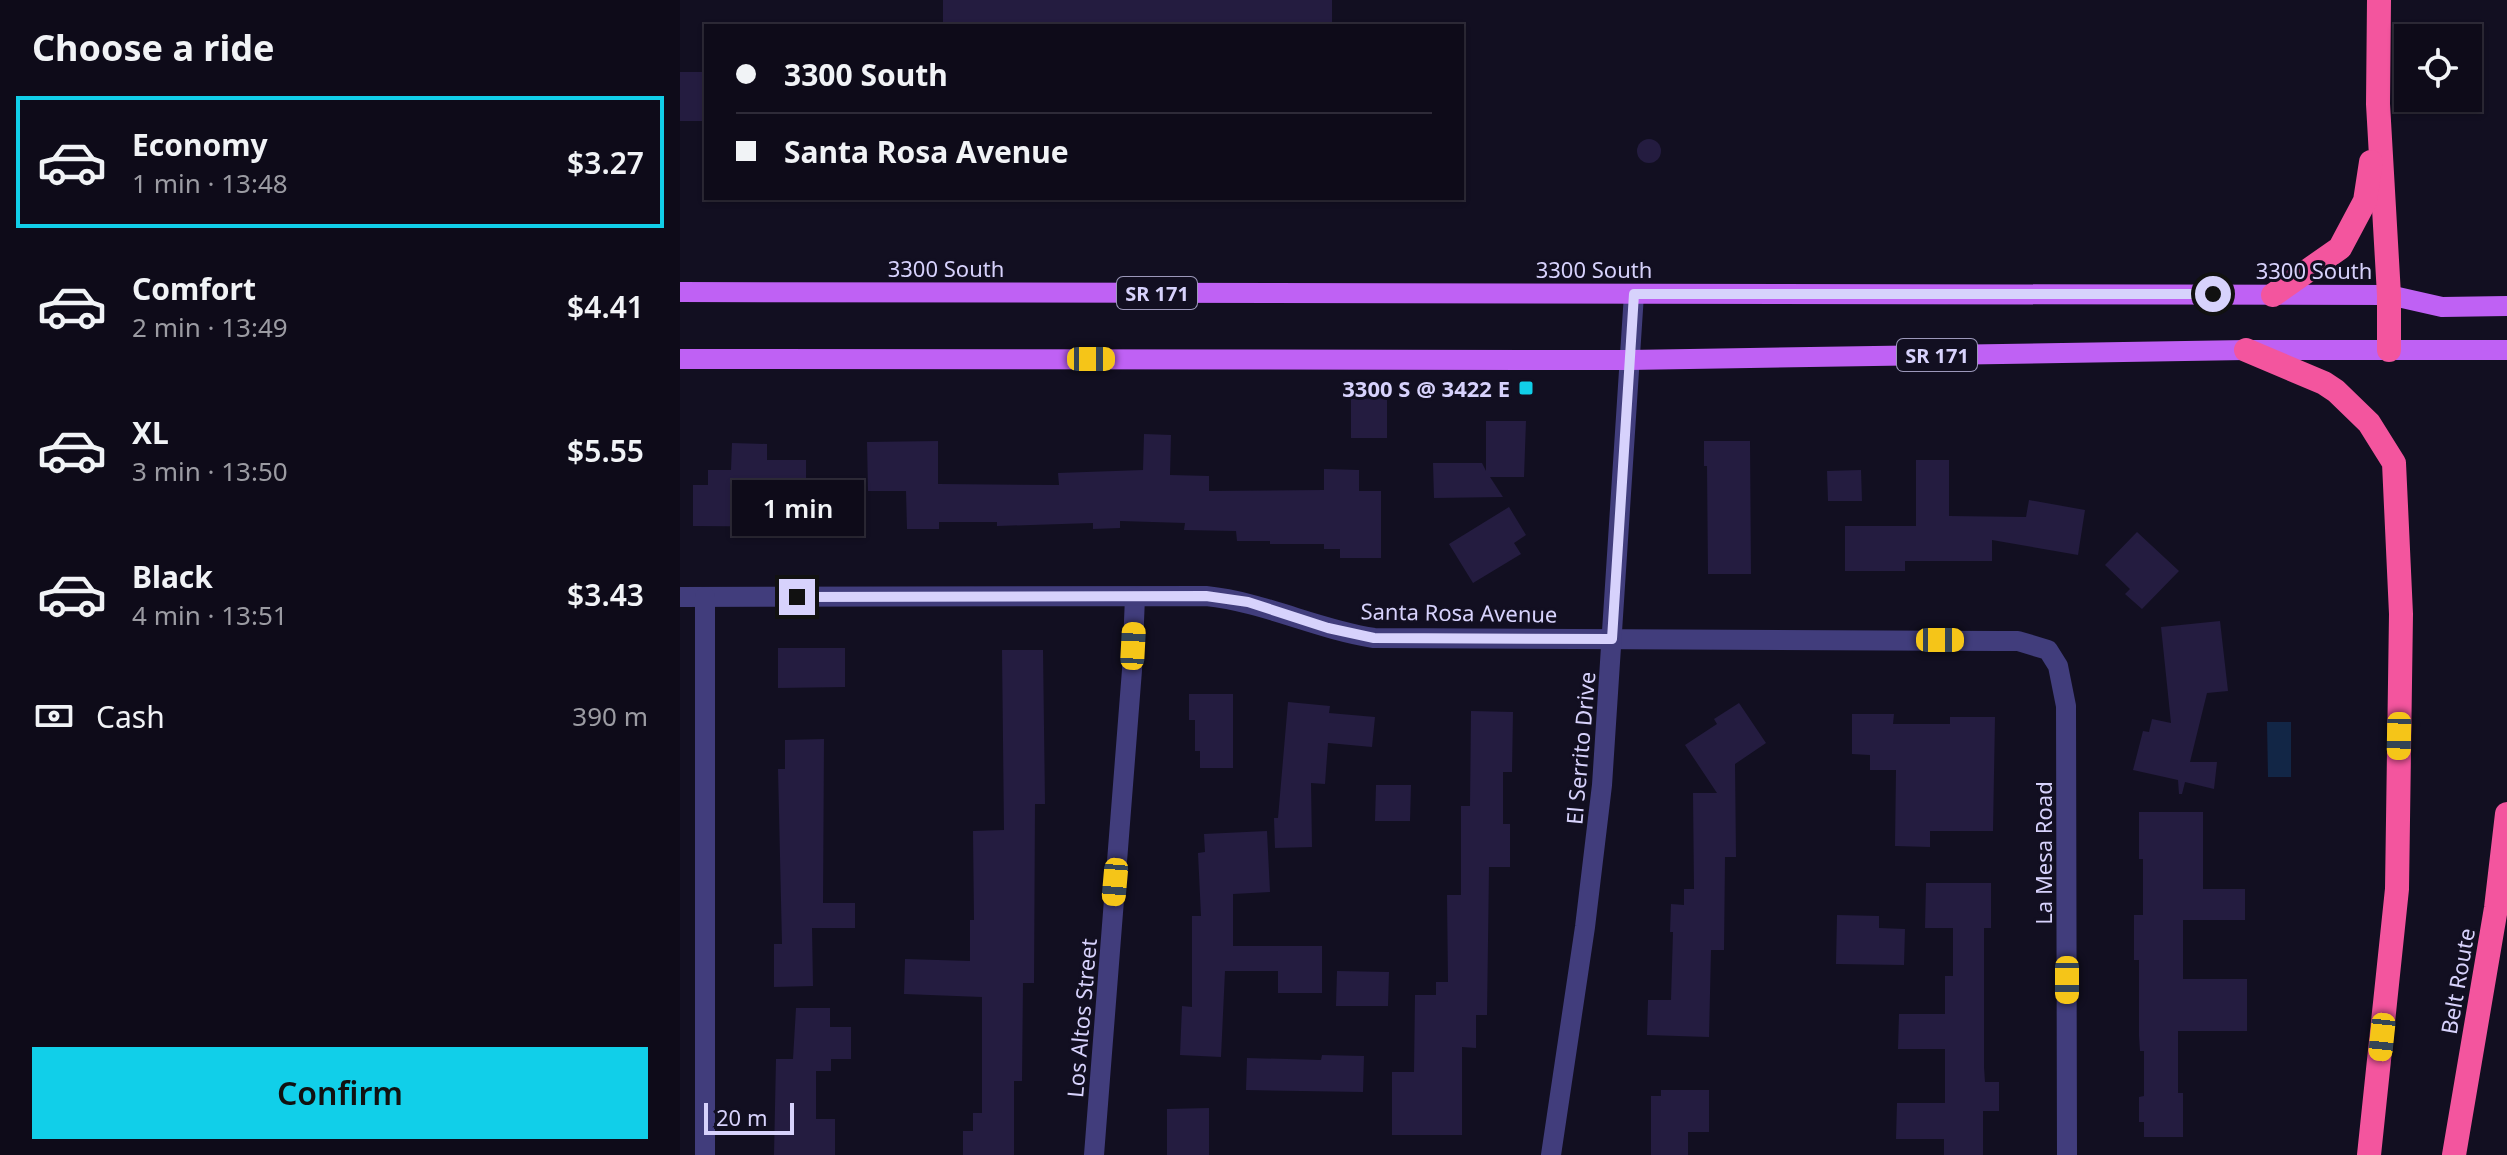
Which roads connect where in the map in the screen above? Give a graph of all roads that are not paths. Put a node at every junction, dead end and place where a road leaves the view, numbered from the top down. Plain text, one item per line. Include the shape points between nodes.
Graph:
1 (2379, 0) edge
2 (2378, 104) junction
3 (680, 292) edge
4 (1634, 294) junction
5 (2273, 295) junction
6 (2389, 295) junction
7 (2507, 306) edge
8 (2246, 350) junction
9 (2389, 350) junction
10 (2507, 350) edge
11 (680, 359) edge
12 (1629, 360) junction
13 (680, 597) edge
14 (705, 597) junction
15 (1135, 597) junction
16 (1612, 639) junction
17 (2048, 650) joint
18 (2507, 814) edge
19 (705, 1155) edge
20 (1094, 1155) edge
21 (1551, 1155) edge
22 (2067, 1155) edge
23 (2369, 1155) edge
24 (2454, 1155) edge

1 - 2 highway
2 - 5 highway via 2365,201 2340,248
2 - 6 highway
3 - 4 main road, 3300 South / SR 171
4 - 5 main road, 3300 South / SR 171
4 - 12 street, El Serrito Drive
5 - 6 main road, 3300 South / SR 171
6 - 7 main road, 3300 South / SR 171 via 2442,307
6 - 9 highway
8 - 9 main road, SR 171
8 - 12 main road, SR 171
8 - 23 highway via 2336,391 2369,423 2394,463 2401,614 2397,889
9 - 10 main road, SR 171
11 - 12 main road, SR 171
12 - 16 street, El Serrito Drive
13 - 14 street, Santa Rosa Avenue
14 - 15 street, Santa Rosa Avenue
14 - 19 street
15 - 16 street, Santa Rosa Avenue via 1206,596 1248,602 1374,638
15 - 20 street, Los Altos Street
16 - 17 street, Santa Rosa Avenue via 2018,641
16 - 21 street, El Serrito Drive via 1593,868
17 - 22 street, La Mesa Road via 2058,666 2066,706
18 - 24 highway, Belt Route

